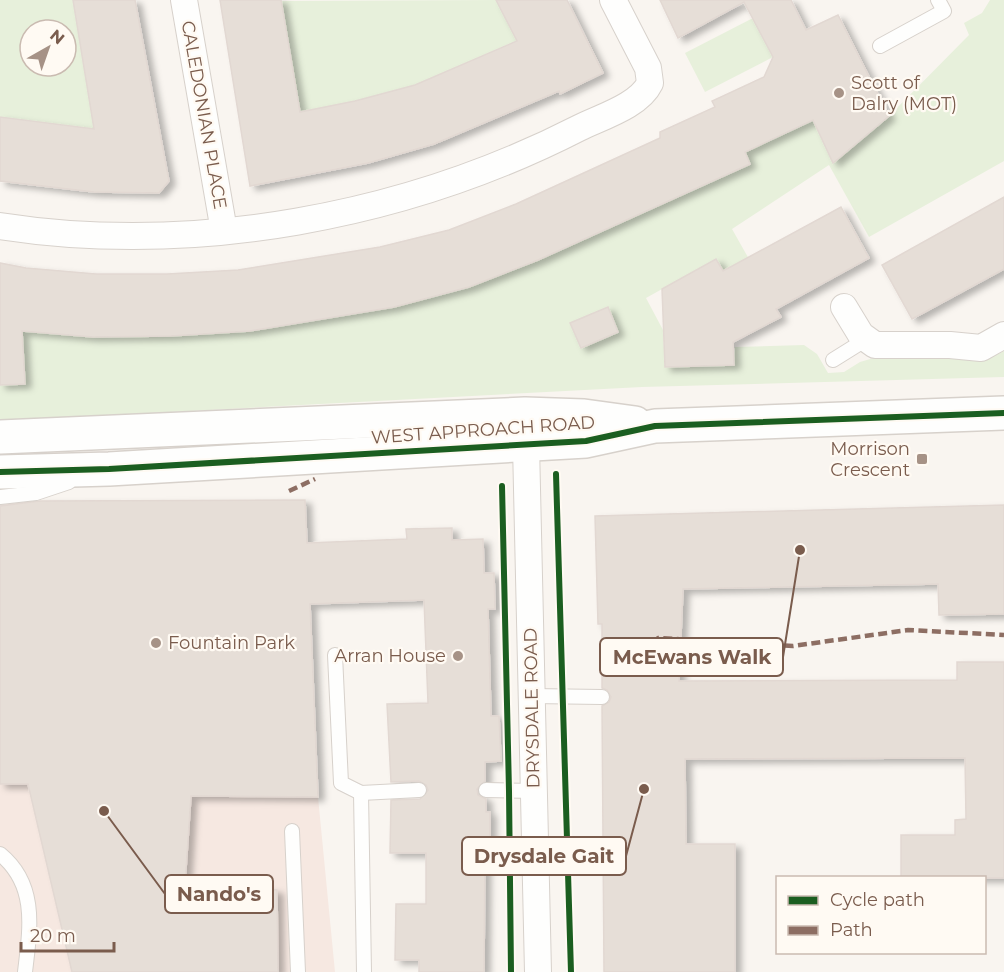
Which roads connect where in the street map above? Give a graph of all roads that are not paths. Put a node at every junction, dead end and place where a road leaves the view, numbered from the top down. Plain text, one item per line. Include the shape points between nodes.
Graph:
1 (183, 0) edge
2 (613, 0) edge
3 (938, 0) edge
4 (880, 46) dead end
5 (0, 226) edge
6 (224, 231) junction
7 (844, 307) dead end
8 (1004, 336) edge
9 (865, 340) junction
10 (833, 360) dead end
11 (1004, 413) edge
12 (655, 426) junction
13 (0, 437) edge
14 (526, 445) junction
15 (109, 469) junction
16 (0, 472) edge
17 (0, 497) edge
18 (335, 655) dead end
19 (532, 696) junction
20 (602, 697) dead end
21 (419, 790) dead end
22 (486, 790) dead end
23 (534, 791) junction
24 (361, 793) junction
25 (292, 831) dead end
26 (0, 854) edge
27 (25, 972) edge
28 (298, 972) edge
29 (364, 972) edge
30 (538, 972) edge

1 - 6 street, CALEDONIAN PLACE
2 - 6 street via 648,68 650,82 634,99 473,175 372,205
3 - 4 lane via 944,11
5 - 6 street via 125,235
7 - 9 street
8 - 9 street via 981,348 880,346
9 - 10 lane
11 - 12 street, WEST APPROACH ROAD
12 - 13 street, WEST APPROACH ROAD via 584,416 525,414
12 - 14 street, WEST APPROACH ROAD via 585,441
14 - 15 street, WEST APPROACH ROAD
14 - 19 street, DRYSDALE ROAD
15 - 16 street, WEST APPROACH ROAD
15 - 17 lane via 36,492
18 - 24 lane via 341,783
19 - 20 lane
19 - 23 street, DRYSDALE ROAD
21 - 24 lane
22 - 23 lane
23 - 30 street, DRYSDALE ROAD
24 - 29 lane
25 - 28 lane
26 - 27 lane via 18,874 30,906

